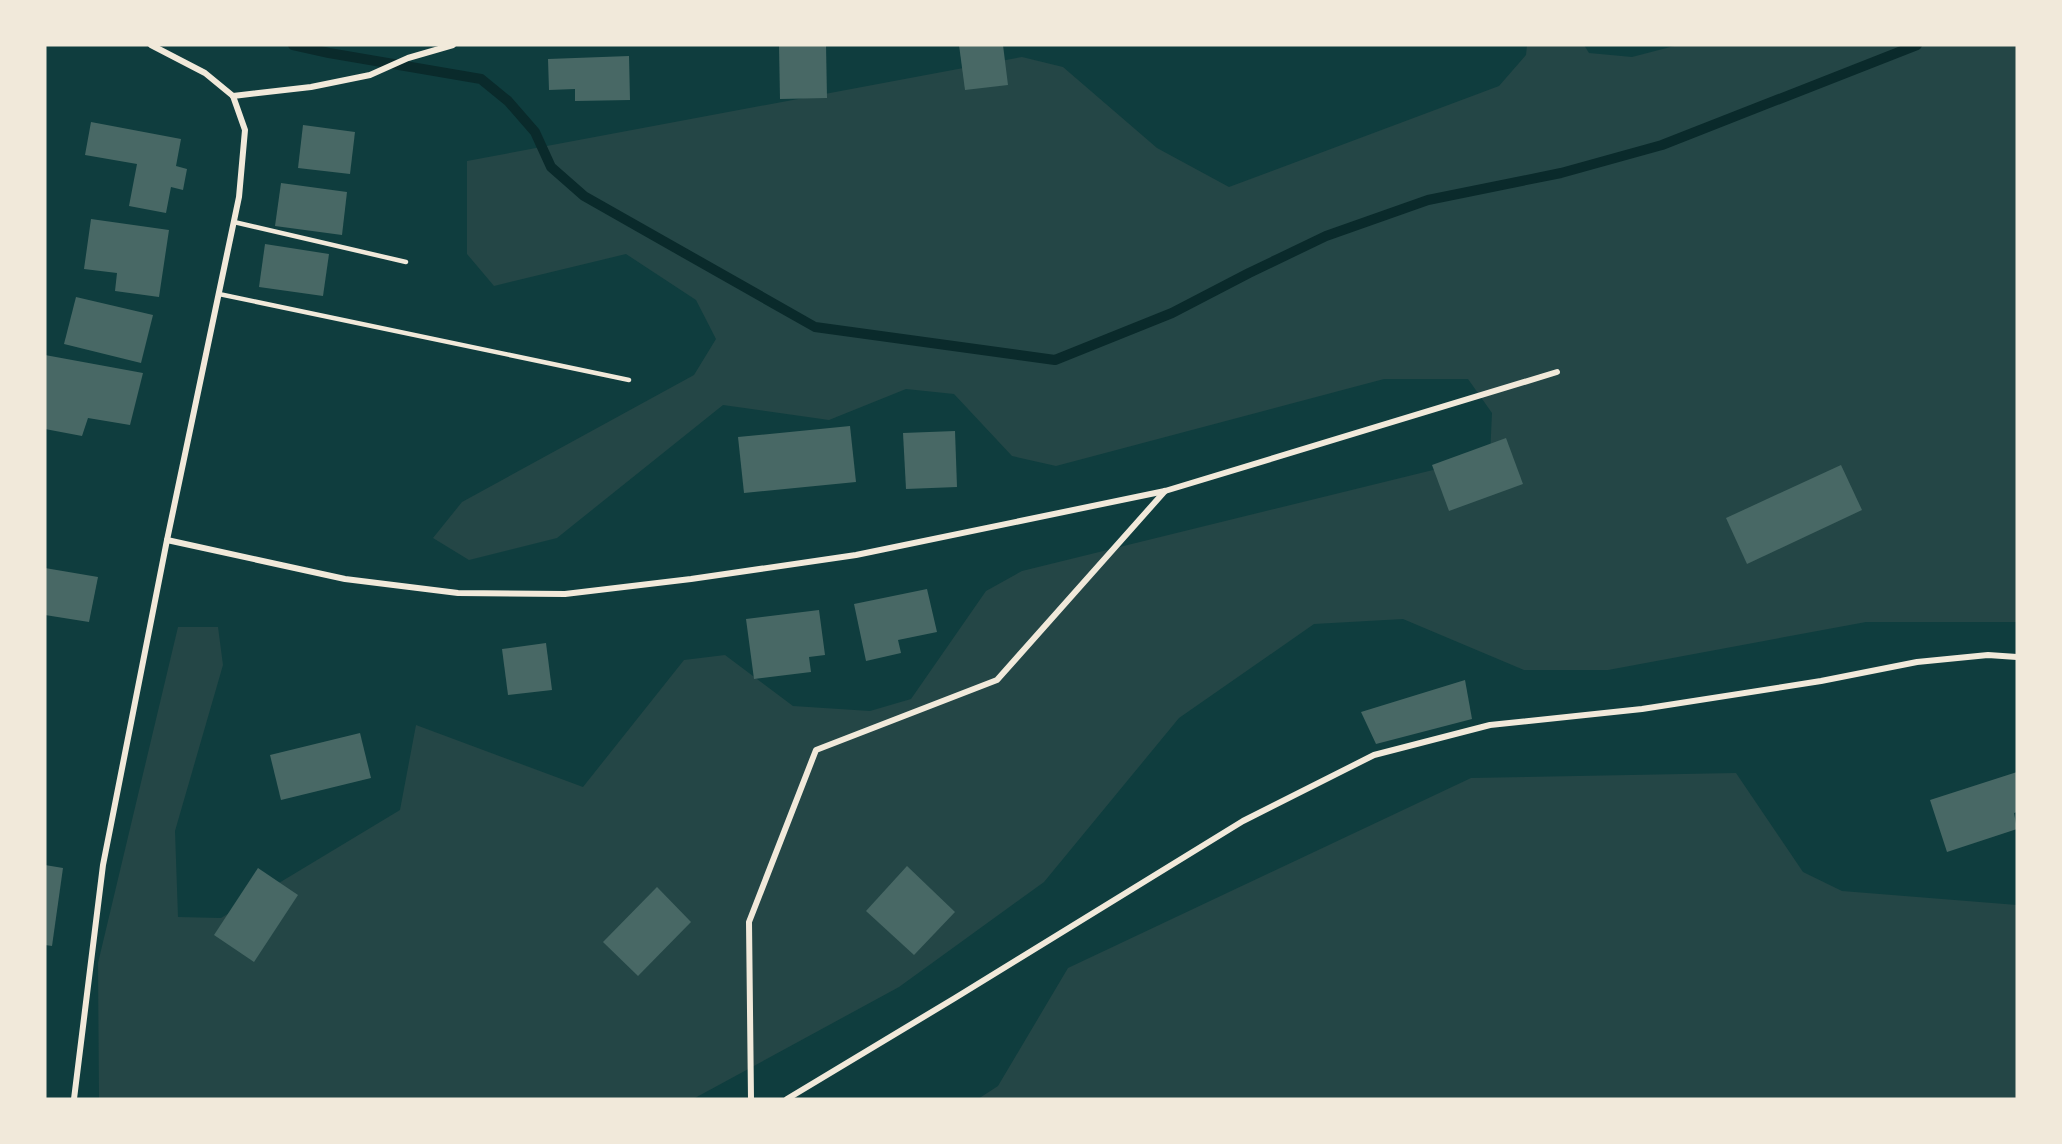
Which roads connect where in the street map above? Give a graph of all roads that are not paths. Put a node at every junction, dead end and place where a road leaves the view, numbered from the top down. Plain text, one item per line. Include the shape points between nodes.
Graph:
1 (151, 45) edge
2 (453, 45) edge
3 (233, 96) junction
4 (234, 222) junction
5 (406, 262) dead end
6 (219, 294) junction
7 (1557, 372) dead end
8 (629, 380) dead end
9 (1165, 491) junction
10 (167, 540) junction
11 (2017, 657) edge
12 (74, 1099) edge
13 (751, 1099) edge
14 (787, 1099) edge

1 - 3 street via 205,73
2 - 3 street via 408,58 370,75
3 - 4 street via 245,130
4 - 5 lane
4 - 6 street
6 - 8 lane
6 - 10 street
7 - 9 street
9 - 10 street via 856,555 565,594 458,593 345,579
9 - 13 street via 997,680 816,750 749,922
10 - 12 street via 103,865
11 - 14 street via 1988,655 1917,662 1642,709 1490,725 1374,755 1243,820

